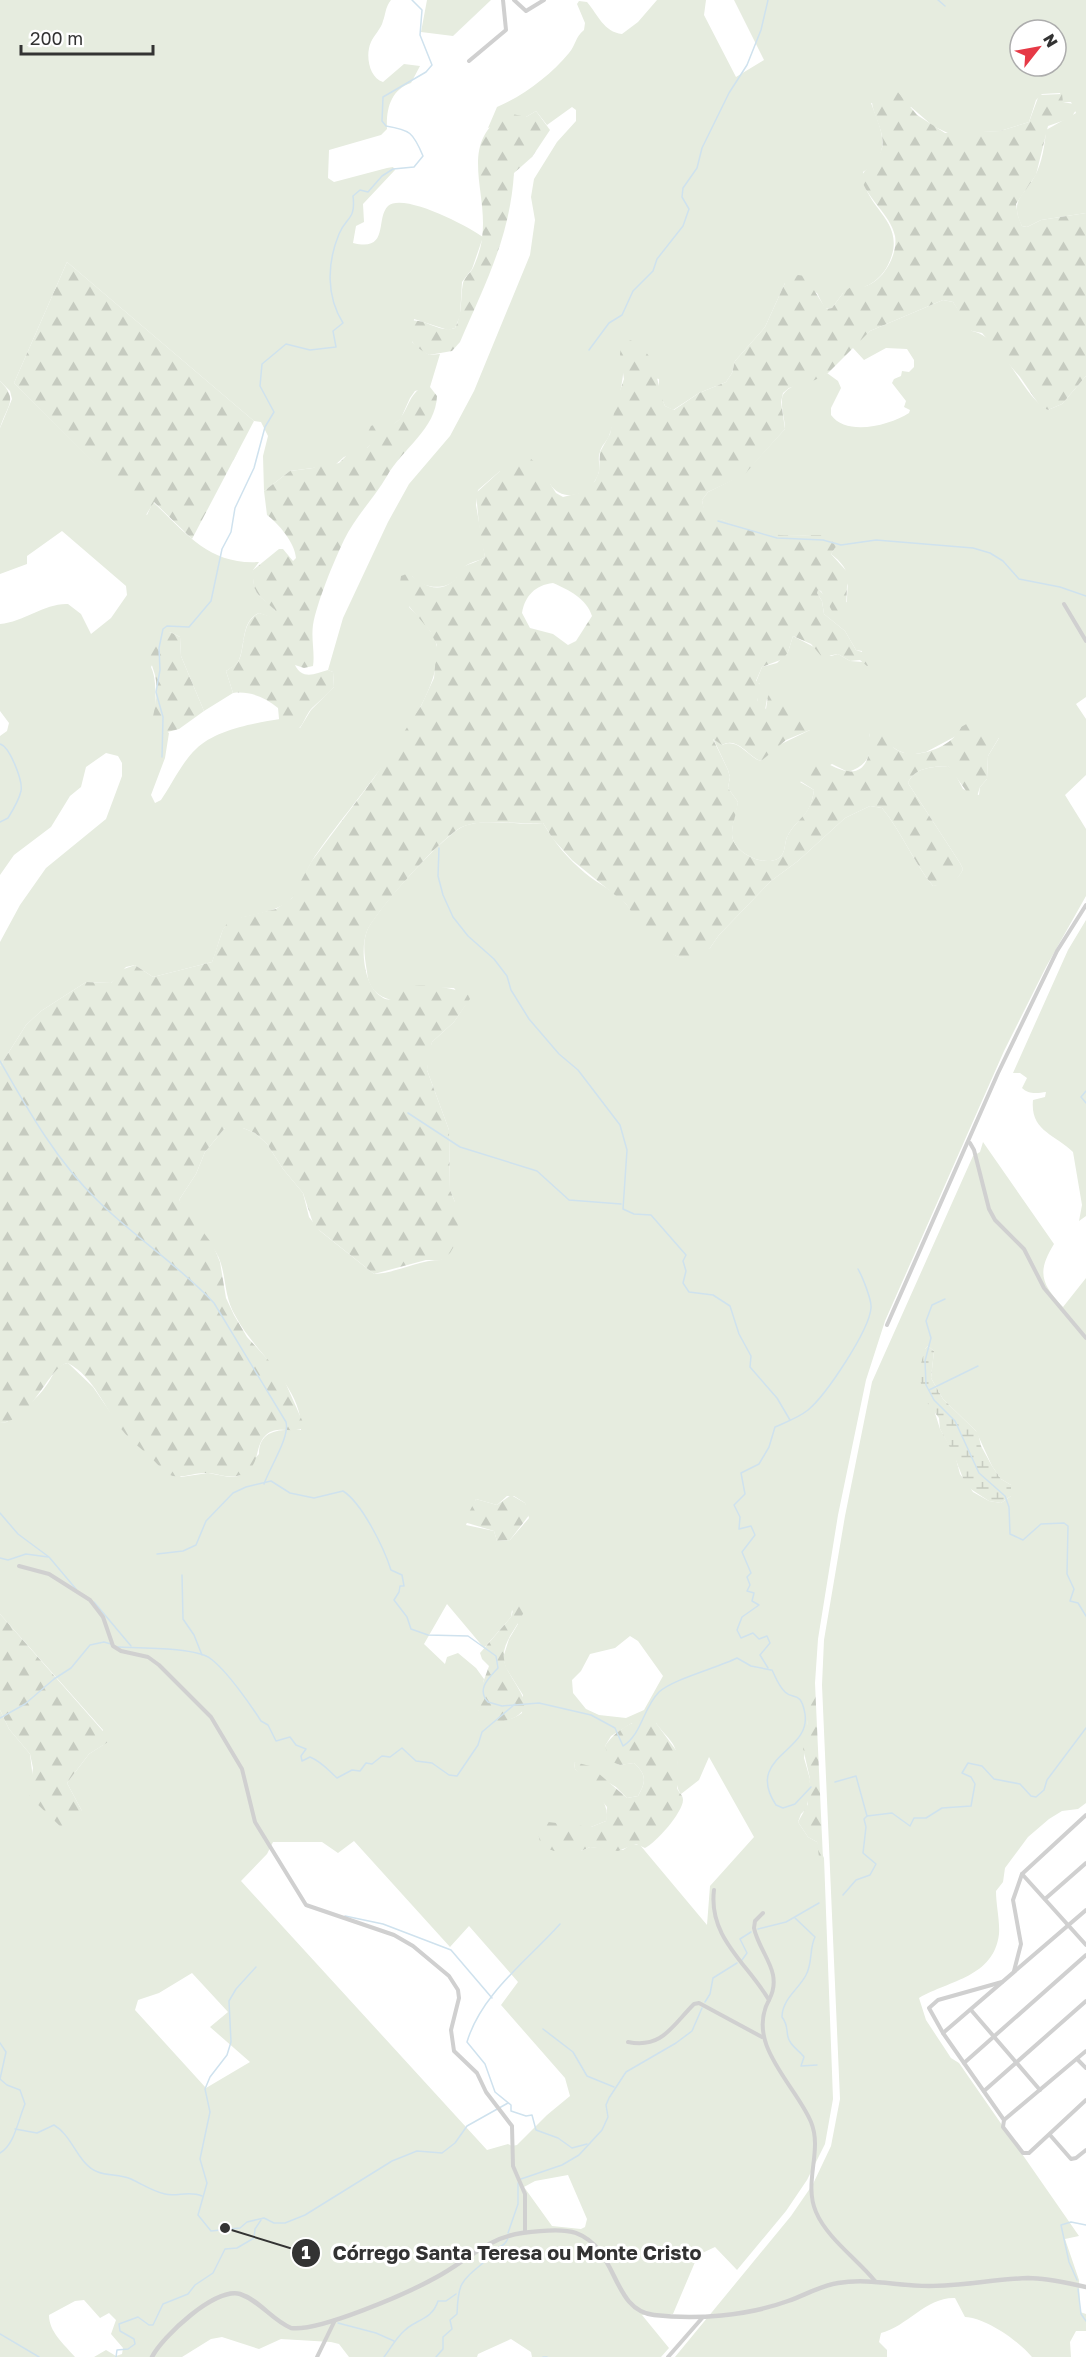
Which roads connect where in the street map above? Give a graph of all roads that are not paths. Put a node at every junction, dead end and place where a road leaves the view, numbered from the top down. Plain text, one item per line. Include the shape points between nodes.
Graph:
1 (502, 0) edge
2 (514, 0) edge
3 (544, 0) edge
4 (469, 62) dead end
5 (1064, 604) dead end
6 (1086, 640) edge
7 (1086, 905) edge
8 (970, 1142) junction
9 (887, 1325) dead end
10 (1086, 1338) edge
11 (19, 1566) dead end
12 (1085, 1817) edge
13 (1086, 1863) edge
14 (1022, 1874) junction
15 (714, 1890) dead end
16 (1045, 1899) junction
17 (1086, 1910) edge
18 (763, 1913) dead end
19 (1069, 1925) junction
20 (1086, 1945) edge
21 (1086, 1955) edge
22 (1014, 1972) junction
23 (1002, 1982) junction
24 (769, 2000) junction
25 (1086, 2001) edge
26 (971, 2010) junction
27 (943, 2033) junction
28 (995, 2036) junction
29 (763, 2037) junction
30 (628, 2042) dead end
31 (1086, 2051) edge
32 (1077, 2059) junction
33 (1017, 2061) junction
34 (964, 2063) junction
35 (1086, 2068) edge
36 (1040, 2090) junction
37 (984, 2091) junction
38 (1086, 2100) edge
39 (1004, 2120) junction
40 (1050, 2135) junction
41 (1086, 2150) edge
42 (525, 2232) junction
43 (875, 2281) junction
44 (1086, 2287) edge
45 (703, 2317) junction
46 (335, 2319) junction
47 (152, 2357) edge
48 (317, 2357) edge
49 (668, 2357) edge

1 - 4 street via 506,30
2 - 3 street via 526,11
5 - 6 street
7 - 8 street via 1058,951 998,1073
8 - 9 street
8 - 10 street via 995,1220 1023,1249 1044,1288
11 - 42 street via 49,1574 90,1600 103,1617 113,1646 159,1665 211,1717 242,1769 255,1822 306,1905 394,1935 449,1976 459,1994 451,2030 454,2051 477,2073 512,2126 513,2166 525,2194
12 - 14 street
13 - 16 street
14 - 16 street
14 - 22 street via 1014,1900 1021,1944
15 - 24 street via 712,1913 720,1930
16 - 19 street
17 - 19 street
18 - 24 street via 754,1928 771,1965 773,1988
19 - 20 street
19 - 22 street
21 - 28 street
22 - 23 street
23 - 26 street
23 - 27 street via 930,2004 930,2013
24 - 29 street via 762,2014
25 - 33 street
26 - 27 street
26 - 28 street
27 - 34 street
28 - 33 street
28 - 34 street
29 - 30 street via 699,2003 653,2043
29 - 43 street via 806,2112 815,2136 817,2144 810,2175 817,2214
31 - 32 street
32 - 35 street
32 - 36 street
33 - 36 street
33 - 37 street
34 - 37 street
36 - 39 street
37 - 39 street
38 - 40 street
39 - 40 street via 1002,2127 1023,2153 1032,2152
40 - 41 street via 1071,2159
42 - 45 street via 569,2232 584,2237 606,2257 623,2294 641,2311
42 - 46 street via 493,2240 437,2278
43 - 44 street via 935,2286 1030,2278
43 - 45 street via 827,2285 780,2304
45 - 49 street
46 - 47 street via 291,2328 244,2296 229,2294 170,2332
46 - 48 street

